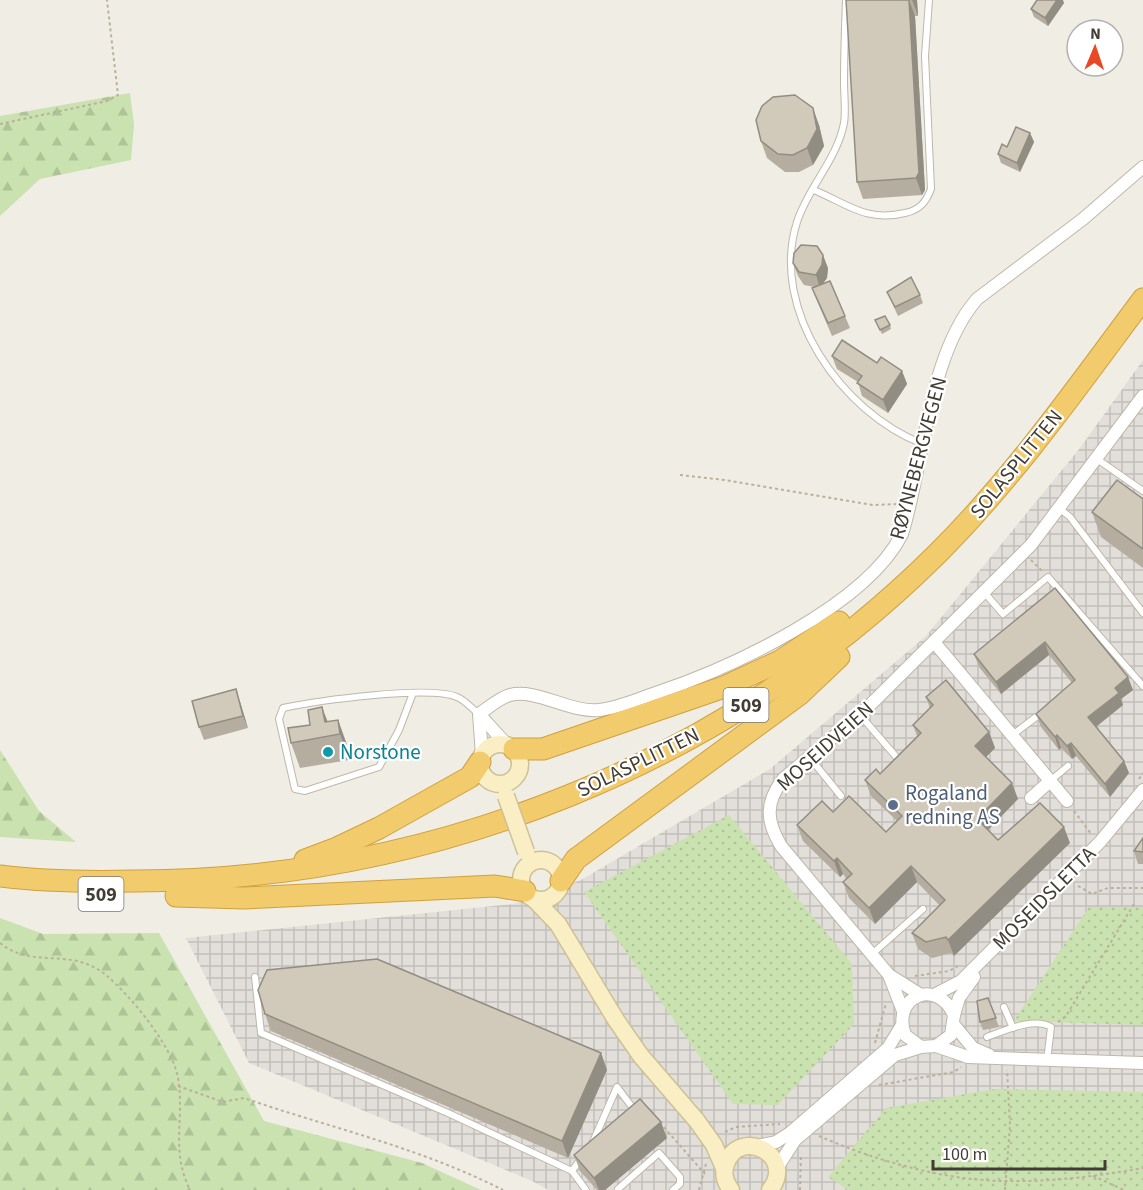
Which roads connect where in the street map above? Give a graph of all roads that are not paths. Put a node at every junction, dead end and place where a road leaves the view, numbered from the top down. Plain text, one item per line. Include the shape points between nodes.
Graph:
1 (846, 0) edge
2 (928, 0) edge
3 (1143, 167) edge
4 (814, 190) junction
5 (1143, 299) edge
6 (1143, 322) edge
7 (1143, 396) edge
8 (923, 444) junction
9 (1097, 459) junction
10 (1143, 491) edge
11 (1060, 509) junction
12 (936, 555) junction
13 (984, 592) junction
14 (1143, 613) edge
15 (934, 642) junction
16 (839, 657) junction
17 (1143, 686) edge
18 (413, 693) junction
19 (478, 714) junction
20 (860, 715) junction
21 (1036, 717) edge
22 (1011, 736) junction
23 (511, 747) junction
24 (481, 758) junction
25 (810, 758) junction
26 (899, 760) edge
27 (1068, 765) dead end
28 (1049, 782) junction
29 (509, 787) junction
30 (1139, 787) edge
31 (841, 796) dead end
32 (1031, 798) dead end
33 (1067, 801) road end
34 (1143, 803) edge
35 (532, 856) junction
36 (0, 876) edge
37 (0, 885) edge
38 (559, 886) junction
39 (177, 889) junction
40 (529, 895) junction
41 (923, 909) dead end
42 (872, 954) junction
43 (889, 975) junction
44 (255, 977) dead end
45 (594, 984) junction
46 (927, 995) junction
47 (1004, 1007) dead end
48 (903, 1011) junction
49 (954, 1020) junction
50 (902, 1025) junction
51 (1013, 1028) junction
52 (987, 1036) dead end
53 (921, 1047) junction
54 (936, 1047) junction
55 (1002, 1060) junction
56 (1047, 1061) junction
57 (1143, 1063) edge
58 (629, 1116) edge
59 (697, 1122) junction
60 (606, 1133) edge
61 (595, 1138) junction
62 (751, 1146) junction
63 (572, 1171) junction
64 (777, 1181) edge
65 (725, 1182) edge
66 (618, 1189) edge
67 (586, 1190) edge
68 (673, 1190) edge

1 - 4 lane via 844,123 834,154
2 - 4 lane via 925,56 931,189 926,202 913,212 885,218 861,213
3 - 8 street, RØYNEBERGVEGEN via 969,308 941,372
4 - 8 lane via 797,221 791,253 792,290 818,353 857,404 905,438
5 - 12 highway, SOLASPLITTEN / 509 via 1010,474
6 - 16 highway, SOLASPLITTEN / 509 via 1059,434 977,532
7 - 9 street, MOSEIDVEIEN
8 - 19 street, RØYNEBERGVEGEN via 902,534 881,565 812,619 751,655 611,708 580,709 521,694 506,696
9 - 10 lane
9 - 11 street, MOSEIDVEIEN
11 - 13 street, MOSEIDVEIEN
11 - 14 lane
12 - 23 highway, 509 via 869,603 756,673 543,749
12 - 39 highway, SOLASPLITTEN / 509 via 889,598 779,683 686,741 582,791 508,820 384,855
13 - 15 street, MOSEIDVEIEN
13 - 17 lane via 1003,614 1048,577
15 - 20 street, MOSEIDVEIEN
15 - 22 street
16 - 38 highway, 509 via 800,694 576,859
16 - 39 highway, SOLASPLITTEN / 509 via 692,753 606,794 511,831 427,856 282,887
18 - 18 lane via 283,708 279,719 295,789 304,791 380,767
18 - 19 lane via 429,691 459,697
19 - 23 street
19 - 24 street
20 - 25 street, MOSEIDVEIEN
20 - 26 lane
21 - 22 lane
22 - 28 street
23 - 24 street via 492,745
23 - 29 street via 520,762
24 - 29 street via 484,776
24 - 39 highway, 509 via 470,777 338,848
25 - 31 lane
25 - 42 street, MOSEIDVEIEN via 773,792 769,823 781,846
27 - 28 lane
28 - 32 street
28 - 33 street
29 - 35 street, bridge
30 - 46 street, MOSEIDSLETTA via 1100,842 961,981
34 - 49 street, MOSEIDSLETTA via 1079,874 967,984
35 - 38 street via 554,865
35 - 40 street via 521,879
36 - 39 highway, SOLASPLITTEN / 509
37 - 39 highway, SOLASPLITTEN / 509 via 61,892
38 - 40 street via 546,899
38 - 45 street via 563,920
39 - 40 highway, 509 via 244,898 495,886
40 - 45 street via 558,924
41 - 42 lane
42 - 43 street, MOSEIDVEIEN
43 - 46 street
43 - 48 street
44 - 63 lane via 261,1034 448,1113
45 - 59 street via 641,1056
46 - 48 street via 907,1004
46 - 49 street via 943,999
47 - 51 lane
48 - 50 street
49 - 54 street via 945,1042
49 - 55 street via 973,1048
50 - 53 street via 912,1043
50 - 62 street via 888,1048 790,1133 776,1142
51 - 52 lane
51 - 56 lane via 1044,1023 1052,1027
53 - 54 street
53 - 64 street via 895,1055 795,1140
54 - 55 street via 968,1057
55 - 56 street
56 - 57 street
58 - 61 lane via 636,1110 617,1087
59 - 62 street via 720,1137
59 - 65 street via 714,1145
60 - 61 lane
61 - 63 lane
62 - 64 street via 770,1154
62 - 65 street via 731,1154
63 - 67 lane
66 - 68 lane via 658,1153 680,1176 680,1184

